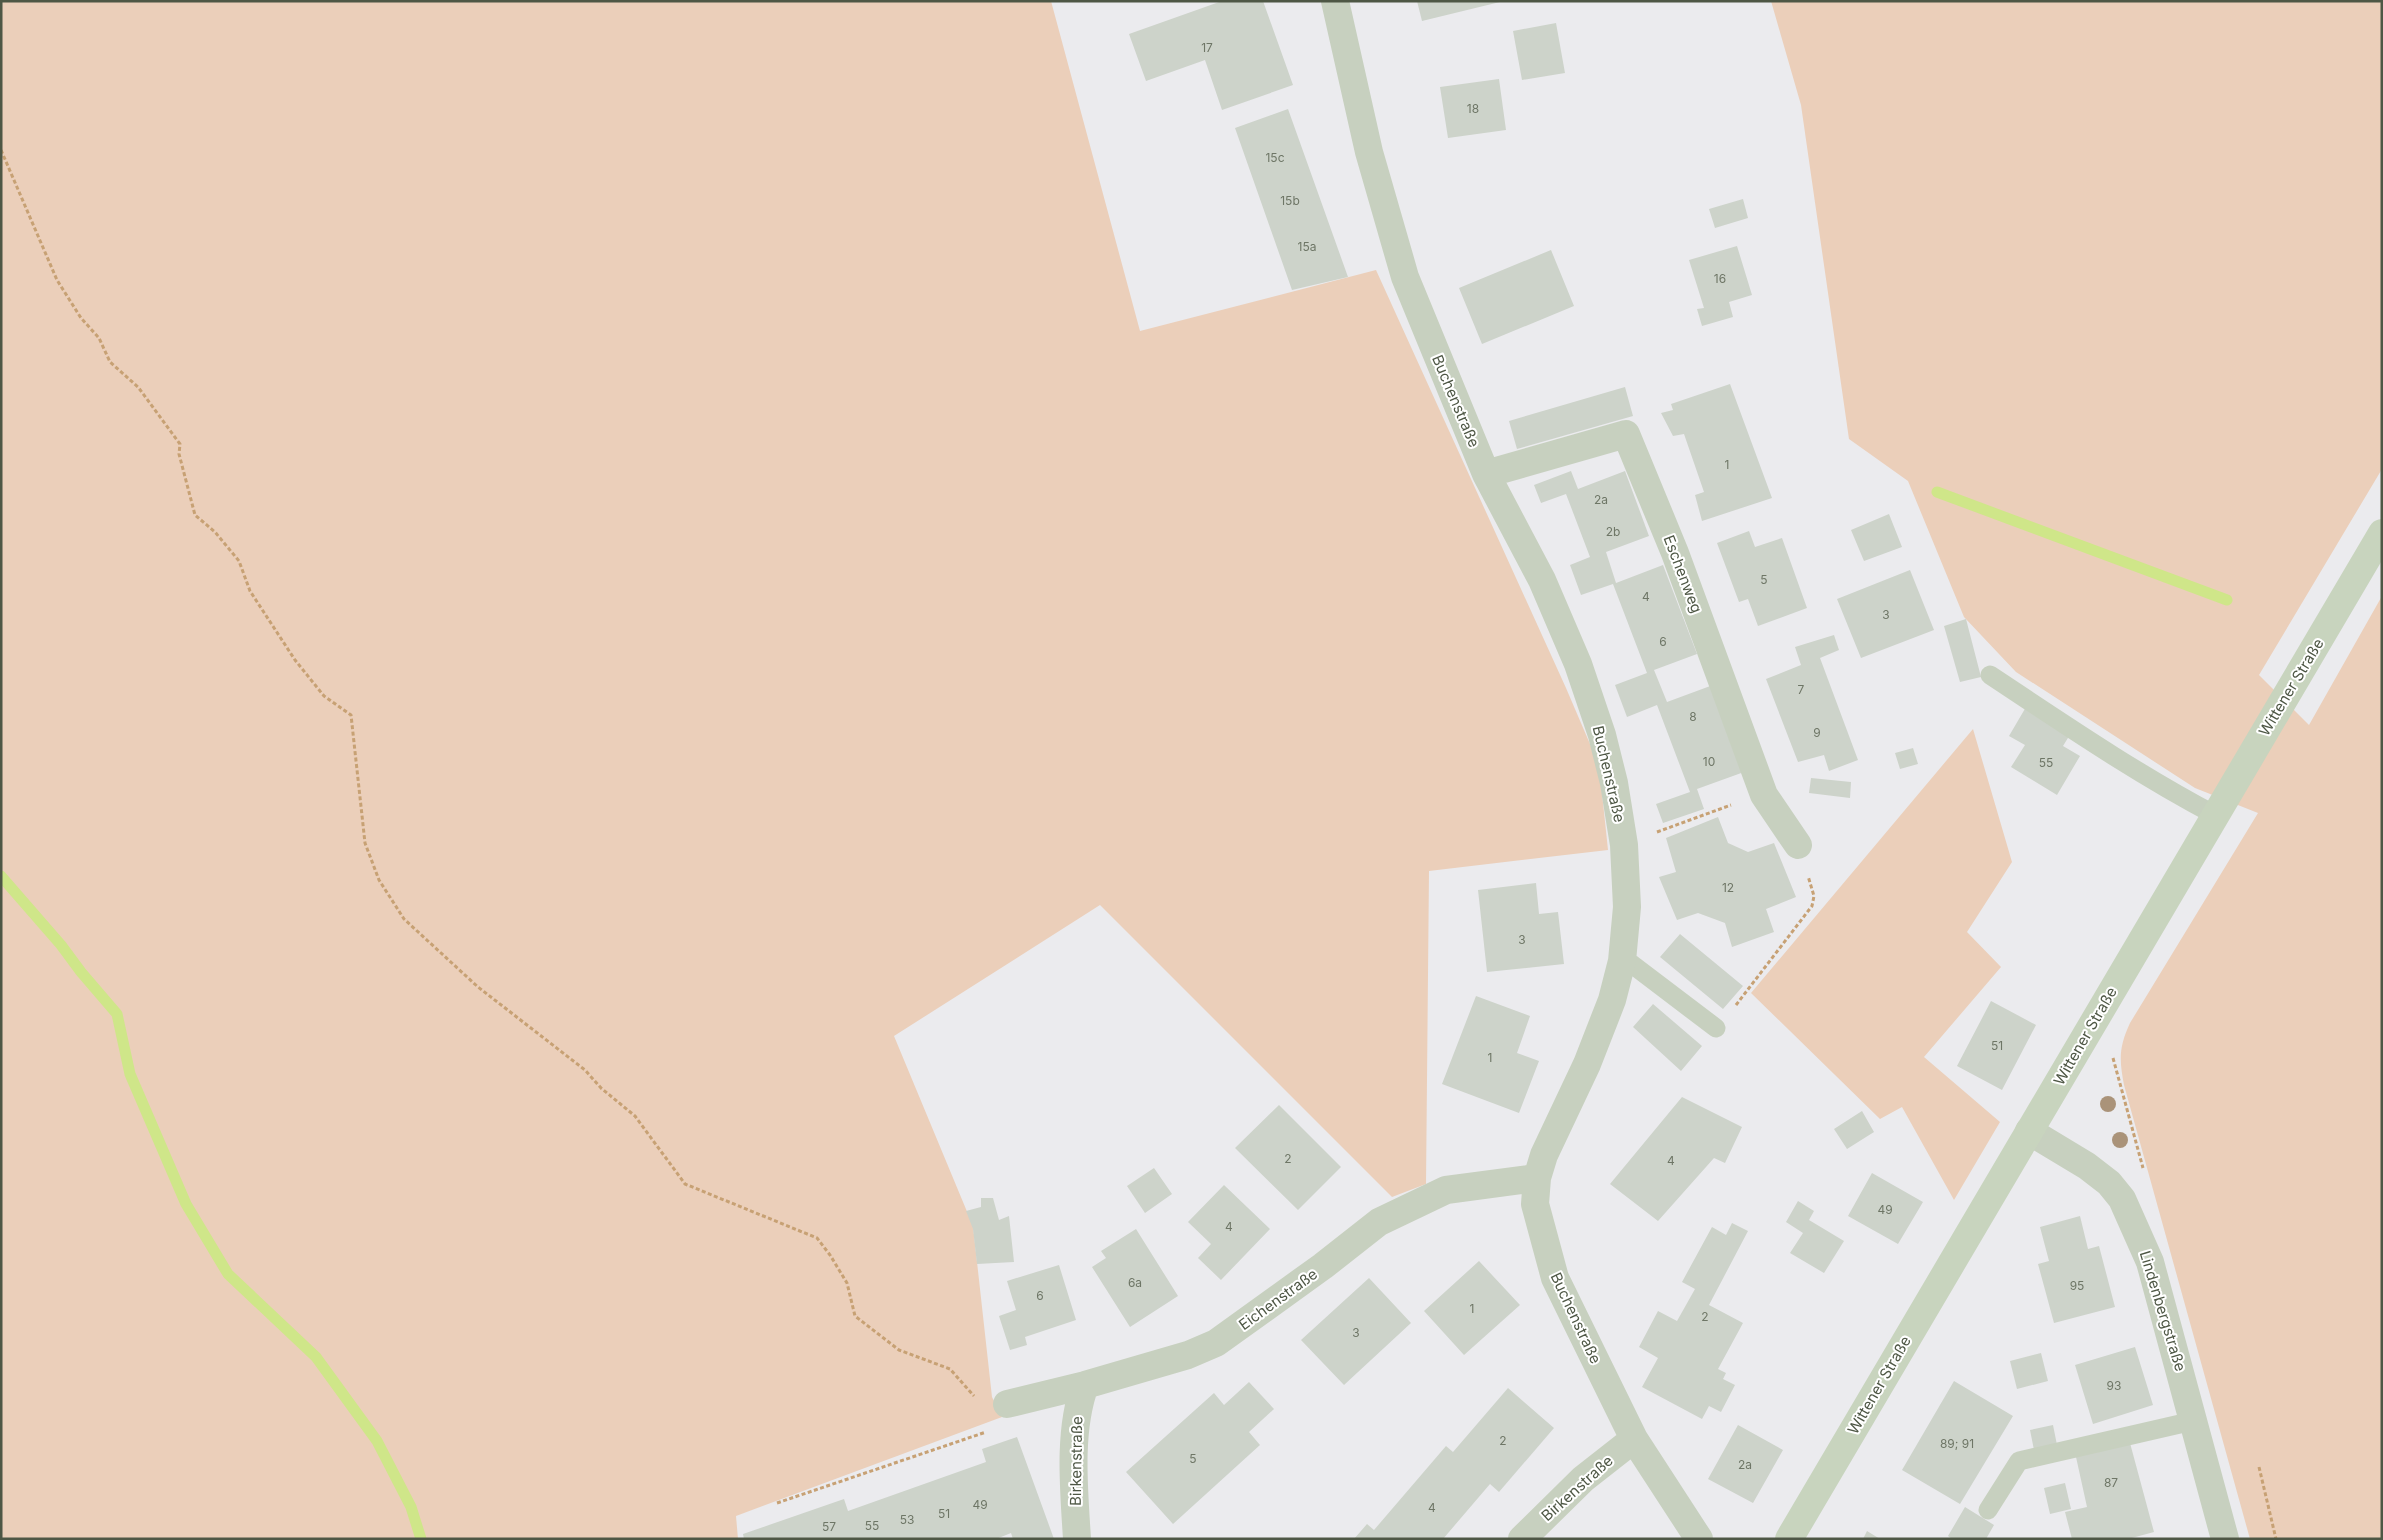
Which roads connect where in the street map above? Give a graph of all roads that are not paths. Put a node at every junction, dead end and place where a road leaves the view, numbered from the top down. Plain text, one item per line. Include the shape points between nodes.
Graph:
1 (1335, 1) edge
2 (1486, 474) junction
3 (2382, 533) edge
4 (1990, 675) dead end
5 (2215, 814) junction
6 (1798, 845) road end
7 (1622, 961) junction
8 (1716, 1028) road end
9 (2029, 1132) junction
10 (1537, 1178) junction
11 (1085, 1385) junction
12 (1015, 1402) road end
13 (2193, 1421) junction
14 (1634, 1439) junction
15 (1988, 1510) dead end
16 (1077, 1539) edge
17 (1522, 1539) edge
18 (1699, 1539) edge
19 (1789, 1539) edge
20 (2225, 1539) edge

1 - 2 street, Buchenstraße via 1369,152 1405,277
2 - 6 street, Eschenweg via 1626,434 1675,553 1764,794
2 - 7 street, Buchenstraße via 1542,580 1578,664 1602,735 1624,845 1627,907
3 - 5 main road, Wittener Straße
4 - 5 lane via 2094,744
5 - 9 main road, Wittener Straße
7 - 8 lane via 1633,965
7 - 10 street, Buchenstraße via 1612,1000 1587,1064 1544,1155
9 - 13 street, Lindenbergstraße via 2087,1166 2109,1183 2122,1199 2150,1262
9 - 19 main road, Wittener Straße
10 - 11 street, Eichenstraße via 1446,1190 1379,1222 1216,1343 1188,1355
10 - 14 street, Buchenstraße via 1535,1204 1555,1278
11 - 12 street, Eichenstraße
11 - 16 street, Birkenstraße via 1078,1405 1074,1475
13 - 15 lane via 2019,1461
13 - 20 street, Lindenbergstraße
14 - 17 street, Birkenstraße via 1583,1479
14 - 18 street, Buchenstraße

